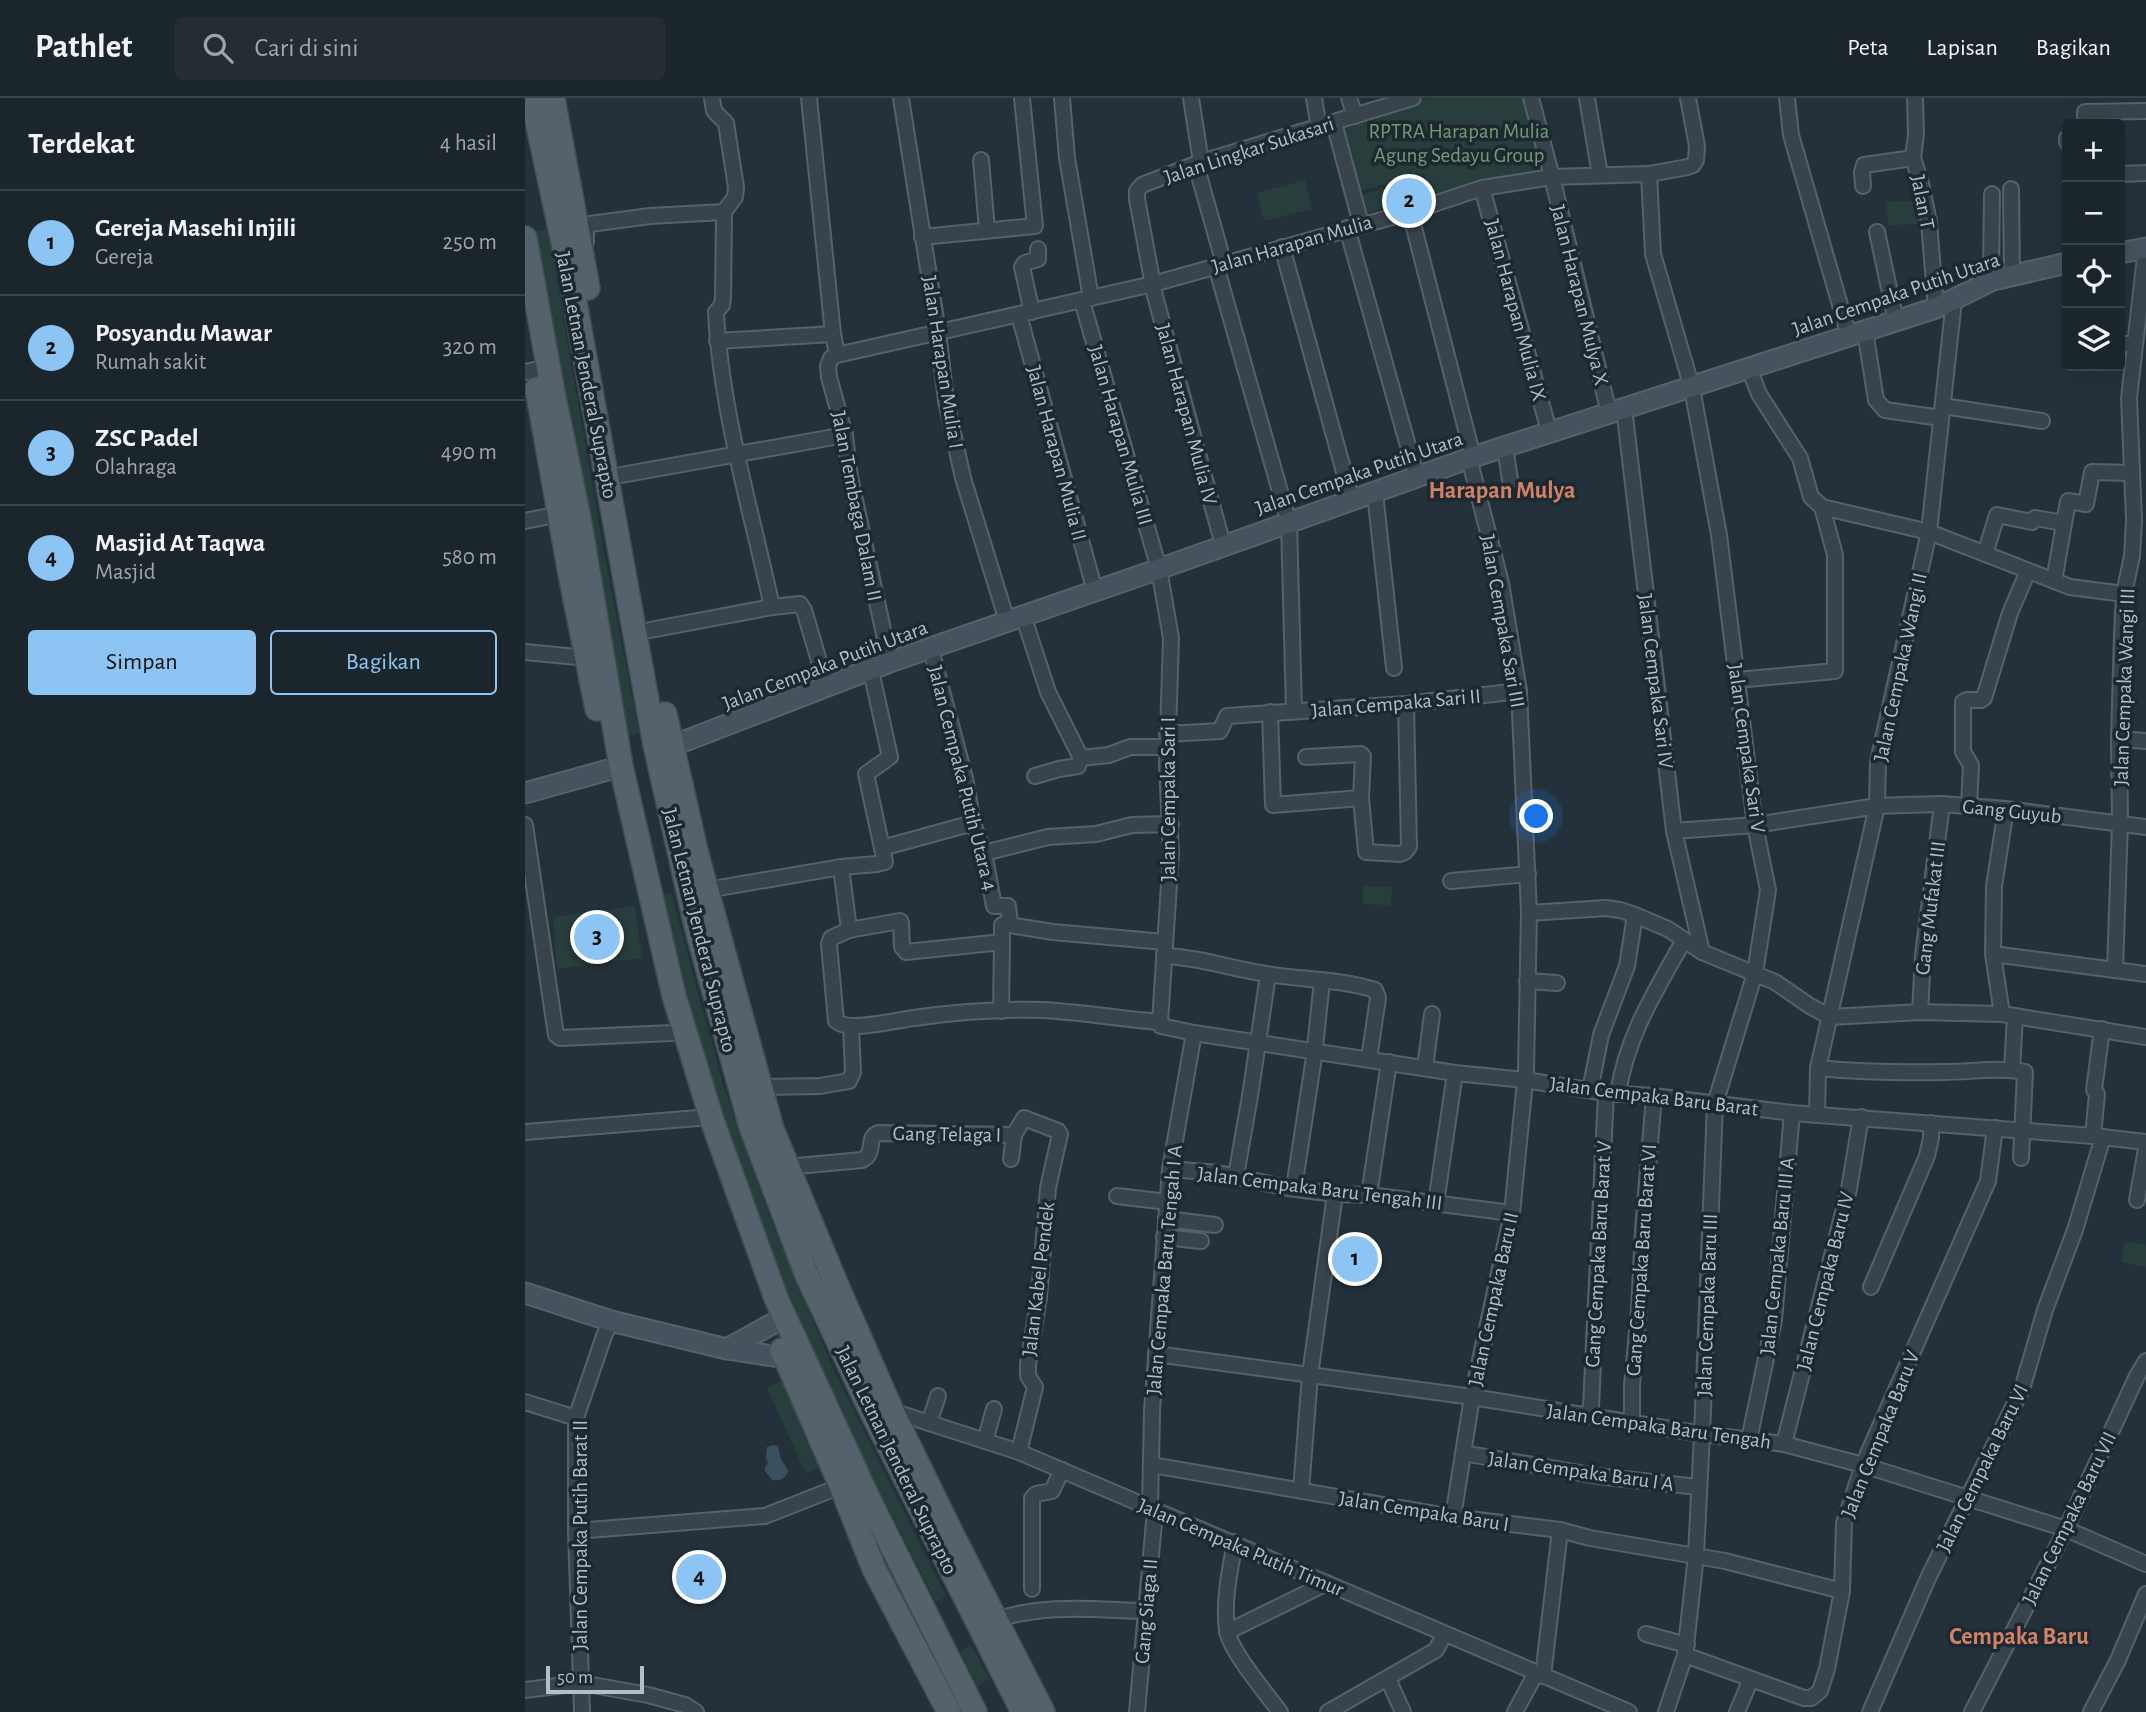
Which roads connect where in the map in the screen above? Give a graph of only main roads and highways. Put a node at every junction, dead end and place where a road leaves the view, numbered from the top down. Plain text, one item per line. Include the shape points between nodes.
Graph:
1 (532, 98) edge
2 (553, 98) edge
3 (525, 238) edge
4 (525, 316) edge
5 (529, 371) edge
6 (687, 848) junction
7 (646, 895) junction
8 (745, 1235) junction
9 (838, 1288) junction
10 (828, 1318) junction
11 (1032, 1711) edge
12 (949, 1712) edge
13 (975, 1712) edge

1 - 6 main road, Jalan Letnan Jenderal Suprapto via 571,280 655,746
2 - 6 main road, Jalan Letnan Jenderal Suprapto
3 - 7 main road, Jalan Letnan Jenderal Suprapto
4 - 5 main road, Jalan Letnan Jenderal Suprapto
5 - 7 main road, Jalan Letnan Jenderal Suprapto via 608,770
6 - 9 main road, Jalan Letnan Jenderal Suprapto via 706,890 772,1129
6 - 10 main road, Jalan Letnan Jenderal Suprapto via 697,930 751,1127 806,1273
7 - 8 main road, Jalan Letnan Jenderal Suprapto
7 - 8 main road, Jalan Letnan Jenderal Suprapto via 673,1033 698,1118
8 - 12 main road, Jalan Letnan Jenderal Suprapto via 772,1324 874,1569
8 - 13 main road, Jalan Letnan Jenderal Suprapto
9 - 10 main road
9 - 11 main road, Jalan Letnan Jenderal Suprapto via 996,1620
10 - 11 main road, Jalan Letnan Jenderal Suprapto via 869,1407

